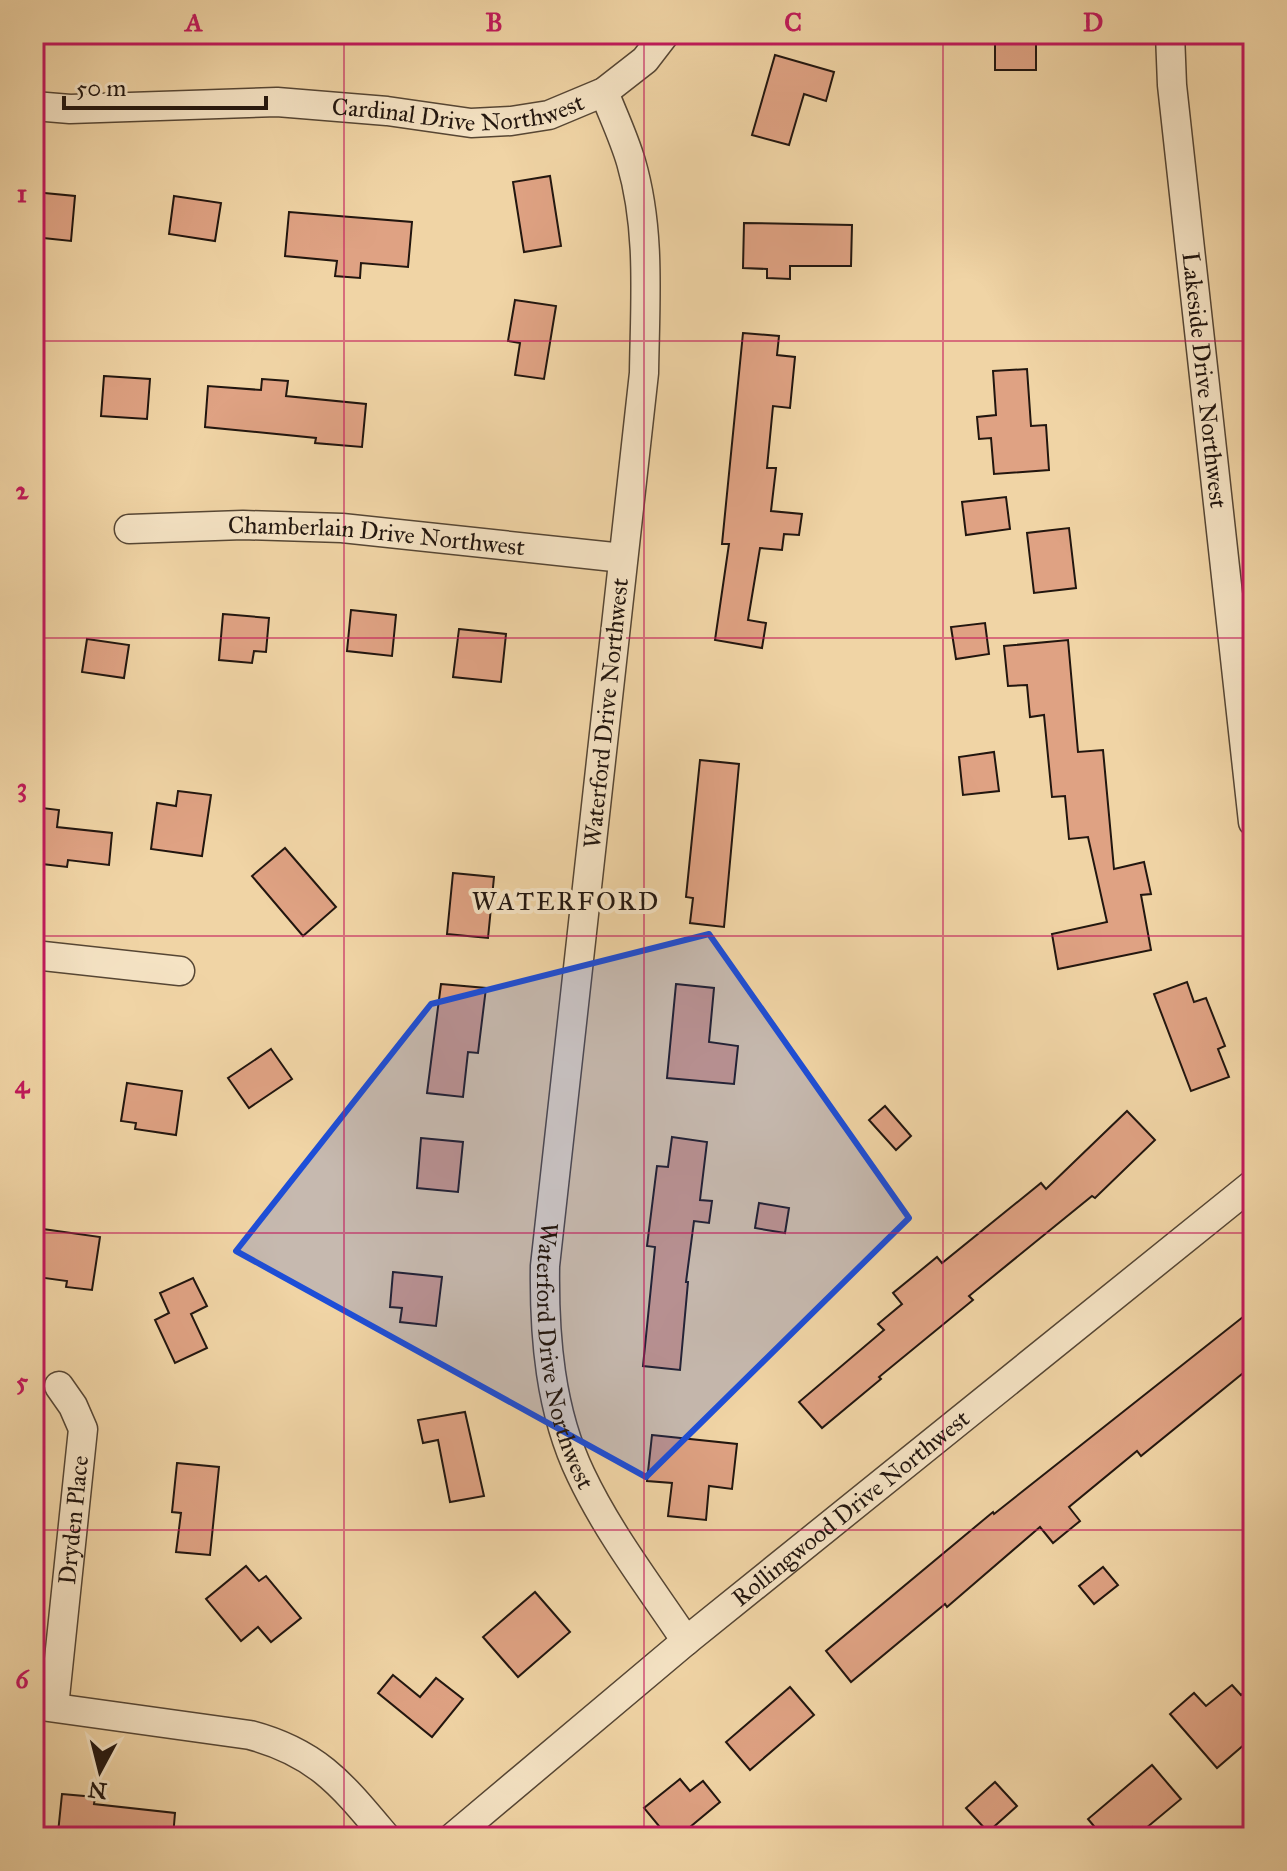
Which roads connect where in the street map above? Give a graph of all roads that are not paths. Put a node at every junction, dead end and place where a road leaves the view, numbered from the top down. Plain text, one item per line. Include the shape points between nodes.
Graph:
1 (665, 34) edge
2 (1170, 34) edge
3 (604, 92) junction
4 (34, 106) edge
5 (129, 529) dead end
6 (623, 558) junction
7 (1253, 822) edge
8 (34, 955) edge
9 (180, 971) dead end
10 (1253, 1184) edge
11 (59, 1386) dead end
12 (686, 1641) junction
13 (44, 1706) edge
14 (386, 1837) edge
15 (453, 1837) edge

1 - 3 street, Cardinal Drive Northwest via 645,60
2 - 7 street, Lakeside Drive Northwest
3 - 4 street, Cardinal Drive Northwest via 549,115 471,123 277,102
3 - 6 street, Waterford Drive Northwest via 631,162 645,248 644,373
5 - 6 street, Chamberlain Drive Northwest via 342,528
6 - 12 street, Waterford Drive Northwest via 545,1266 547,1344 559,1413 581,1476
8 - 9 street
10 - 12 street, Rollingwood Drive Northwest
11 - 13 street, Dryden Place via 83,1429
12 - 15 street, Rollingwood Drive Northwest
13 - 14 street via 270,1740 313,1761 337,1780

